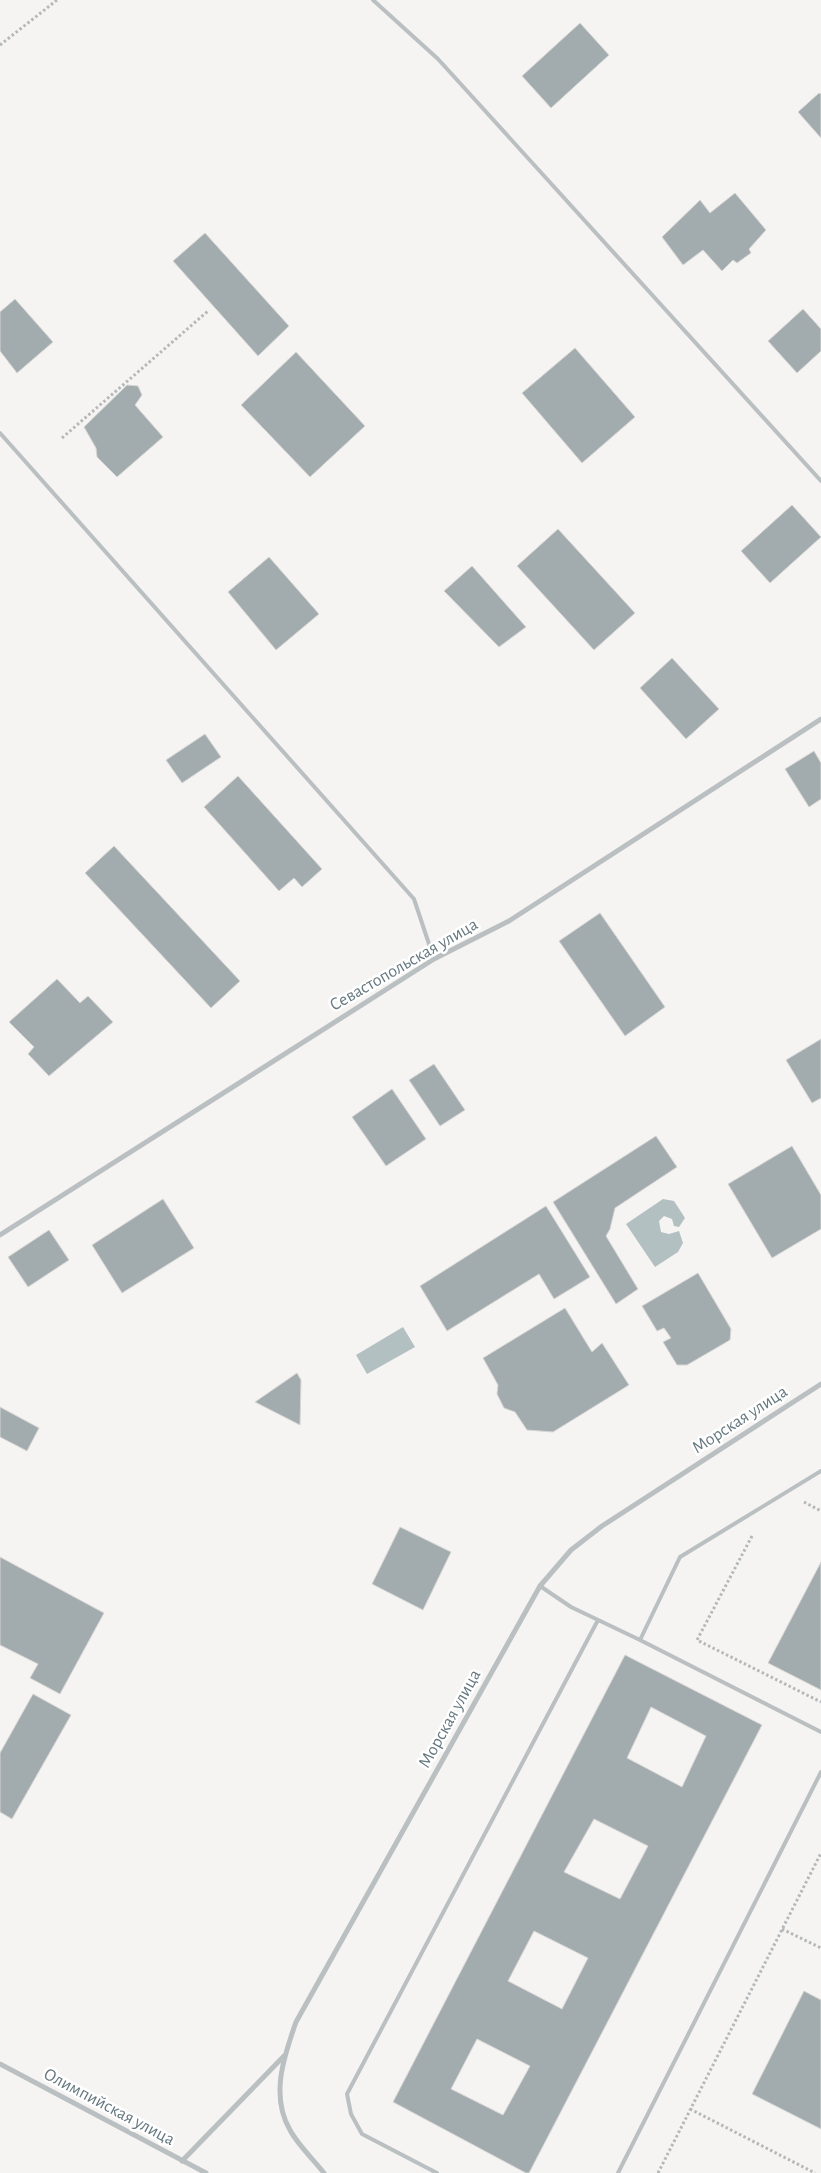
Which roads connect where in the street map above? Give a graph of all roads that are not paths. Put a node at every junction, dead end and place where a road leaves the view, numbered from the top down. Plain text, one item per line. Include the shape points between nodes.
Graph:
1 (373, 0) edge
2 (0, 433) edge
3 (821, 481) edge
4 (821, 719) edge
5 (434, 959) junction
6 (0, 1234) edge
7 (821, 1384) edge
8 (821, 1471) edge
9 (540, 1586) junction
10 (598, 1620) junction
11 (640, 1640) junction
12 (821, 1732) edge
13 (821, 1772) edge
14 (284, 2056) junction
15 (0, 2064) edge
16 (182, 2161) junction
17 (206, 2173) edge
18 (324, 2173) edge
19 (437, 2173) edge
20 (618, 2173) edge

1 - 3 lane via 438,59
2 - 5 lane via 414,899
4 - 5 street, Севастопольская улица via 508,921
5 - 6 street, Севастопольская улица
7 - 9 street, Морская улица via 602,1526 571,1550
8 - 11 lane via 680,1557
9 - 10 lane via 570,1607
9 - 14 street, Морская улица via 296,2022
10 - 11 lane
10 - 19 lane via 347,2094 351,2114 362,2134
11 - 12 lane
13 - 20 lane
14 - 16 street
14 - 18 street, Морская улица via 281,2108 290,2130
15 - 16 street, Олимпийская улица
16 - 17 street, Олимпийская улица

